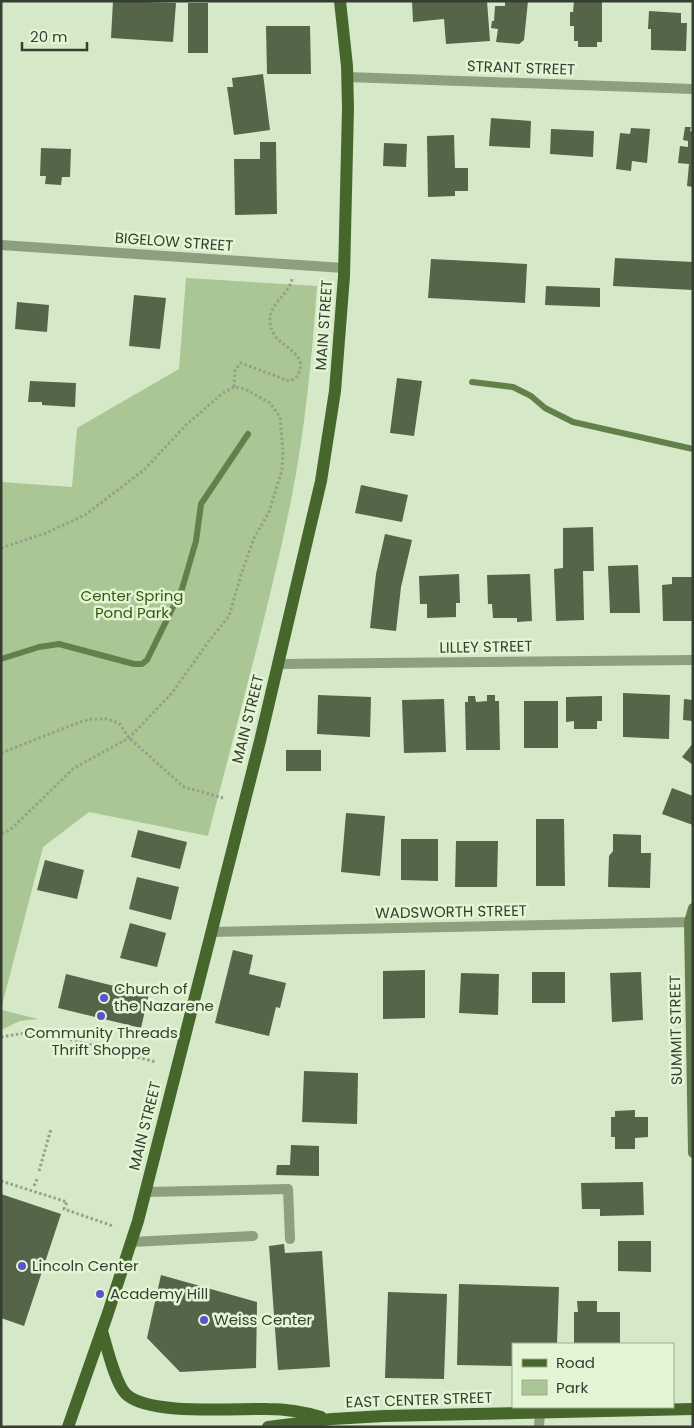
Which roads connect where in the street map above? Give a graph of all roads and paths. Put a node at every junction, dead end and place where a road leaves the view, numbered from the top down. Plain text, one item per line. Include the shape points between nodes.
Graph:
1 (340, 1) edge
2 (347, 77) junction
3 (693, 89) edge
4 (1, 245) edge
5 (344, 268) junction
6 (293, 278) dead end
7 (234, 387) junction
8 (1, 548) edge
9 (693, 660) edge
10 (279, 664) junction
11 (130, 738) junction
12 (1, 753) edge
13 (223, 798) dead end
14 (1, 834) edge
15 (693, 908) edge
16 (691, 922) edge
17 (211, 932) junction
18 (1, 1037) edge
19 (156, 1062) dead end
20 (51, 1129) dead end
21 (693, 1153) edge
22 (39, 1171) dead end
23 (38, 1176) dead end
24 (1, 1181) edge
25 (34, 1186) dead end
26 (145, 1192) junction
27 (113, 1226) dead end
28 (253, 1236) dead end
29 (290, 1240) dead end
30 (131, 1242) junction
31 (102, 1331) junction
32 (693, 1409) edge
33 (540, 1412) junction
34 (332, 1423) edge
35 (68, 1427) edge
36 (268, 1427) edge
37 (539, 1427) edge

1 - 2 main road, MAIN STREET
2 - 3 street, STRANT STREET
2 - 5 main road, MAIN STREET
4 - 5 street, BIGELOW STREET
5 - 10 main road, MAIN STREET via 338,359 326,457
6 - 7 path via 287,291 276,301 270,318 273,333 298,356 301,368 298,376 289,380 241,363 235,370
7 - 8 path via 186,425 144,470 85,515
7 - 11 path via 270,402 280,416 282,470 269,512 254,538 229,616 172,693
9 - 10 street, LILLEY STREET
10 - 17 main road, MAIN STREET
11 - 12 path via 119,722 92,719
11 - 13 path via 184,787
11 - 14 path via 74,768 11,829
15 - 16 street, SUMMIT STREET
16 - 17 street, WADSWORTH STREET
16 - 21 street, SUMMIT STREET
17 - 26 main road, MAIN STREET
18 - 19 path via 45,1033
20 - 22 path
23 - 25 path
24 - 27 path via 67,1202 64,1209
26 - 29 street via 288,1189
26 - 30 main road, MAIN STREET
28 - 30 street
30 - 31 main road, MAIN STREET
31 - 34 main road via 120,1384 130,1398 142,1404 166,1408 281,1409
31 - 35 main road, MAIN STREET
32 - 33 main road, EAST CENTER STREET
33 - 34 main road, EAST CENTER STREET via 384,1416
33 - 37 street
34 - 36 main road, EAST CENTER STREET

